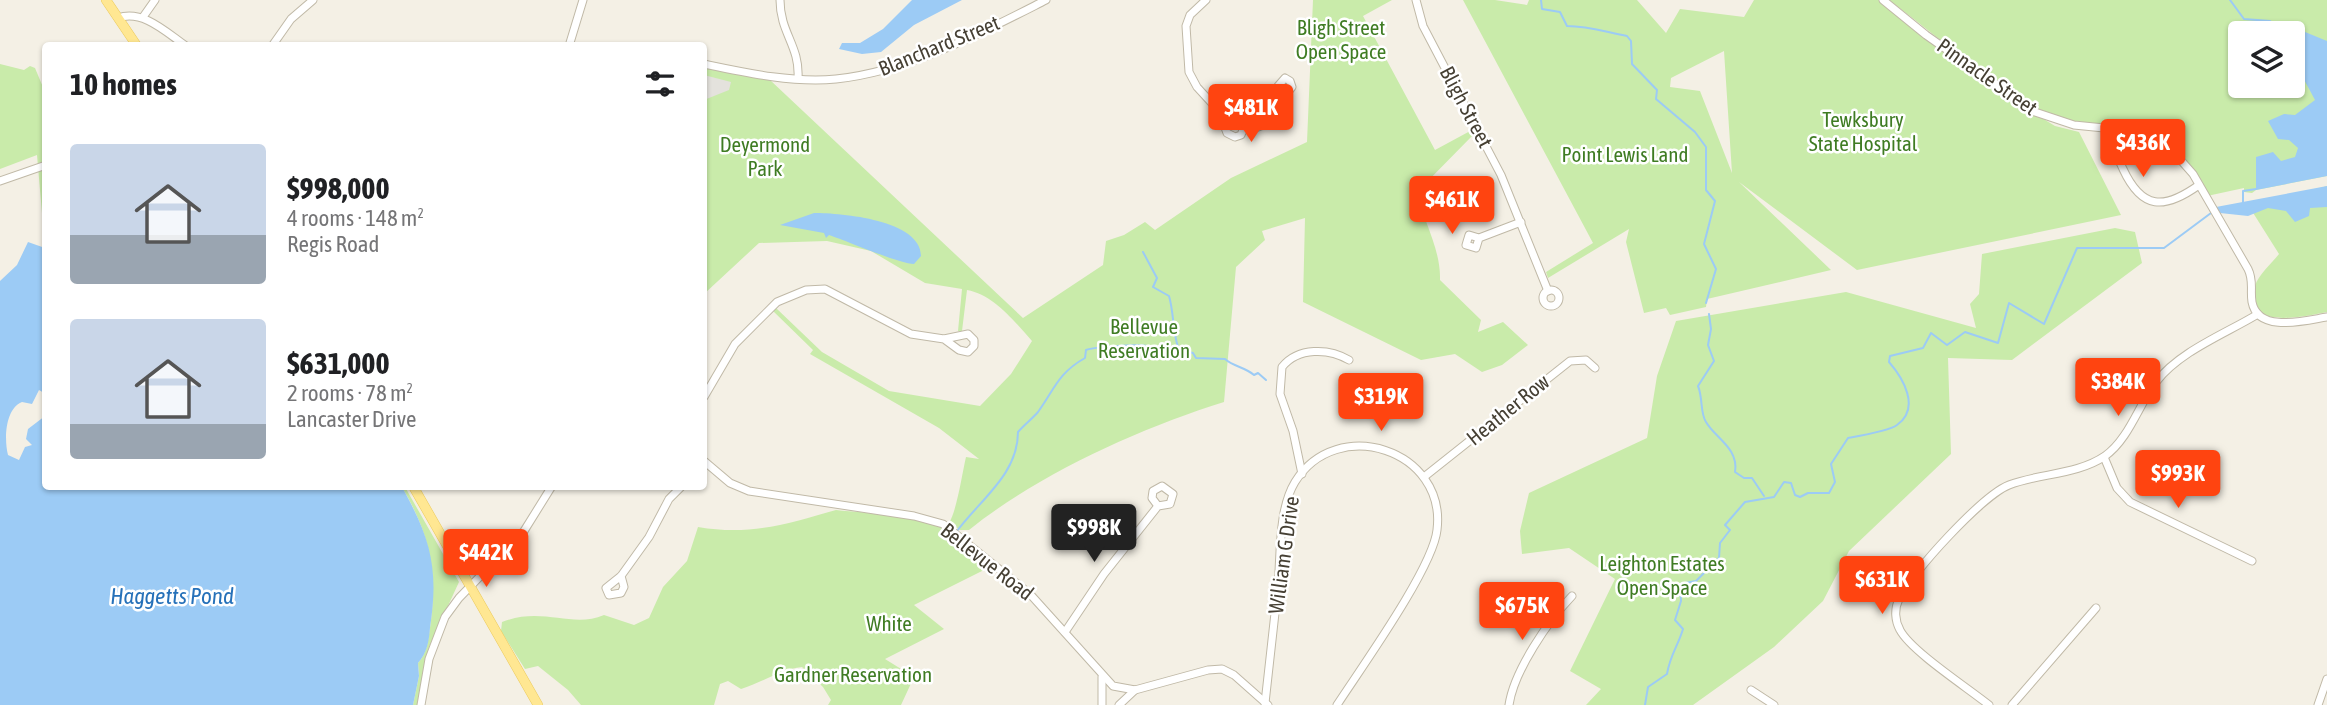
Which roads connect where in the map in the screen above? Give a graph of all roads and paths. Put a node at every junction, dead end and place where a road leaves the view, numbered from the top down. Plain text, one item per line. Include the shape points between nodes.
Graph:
1 (106, 0) edge
2 (155, 0) edge
3 (313, 0) edge
4 (583, 0) edge
5 (780, 0) edge
6 (1046, 0) edge
7 (1206, 0) edge
8 (1416, 0) edge
9 (1883, 0) edge
10 (143, 17) junction
11 (118, 18) junction
12 (134, 42) edge
13 (180, 42) edge
14 (274, 42) edge
15 (570, 42) edge
16 (707, 65) edge
17 (798, 78) junction
18 (1284, 92) dead end
19 (1219, 111) junction
20 (2109, 128) junction
21 (1244, 130) junction
22 (42, 166) edge
23 (0, 181) edge
24 (2199, 185) junction
25 (1521, 222) junction
26 (1479, 238) dead end
27 (1548, 291) dead end
28 (2258, 314) junction
29 (2327, 317) edge
30 (944, 339) dead end
31 (1349, 360) dead end
32 (1595, 368) dead end
33 (707, 392) edge
34 (2104, 457) junction
35 (707, 466) edge
36 (1302, 474) junction
37 (1424, 477) junction
38 (414, 490) edge
39 (550, 490) edge
40 (678, 490) edge
41 (1157, 506) dead end
42 (2252, 561) dead end
43 (621, 576) dead end
44 (469, 589) junction
45 (1572, 596) dead end
46 (2096, 608) dead end
47 (1065, 632) junction
48 (1102, 677) junction
49 (2327, 679) edge
50 (1135, 690) junction
51 (1751, 690) dead end
52 (1266, 704) edge
53 (421, 705) edge
54 (538, 705) edge
55 (1102, 705) edge
56 (1119, 705) edge
57 (1337, 705) edge
58 (1509, 705) edge
59 (1774, 705) edge
60 (1989, 705) edge
61 (2012, 705) edge
62 (2318, 705) edge

1 - 11 main road
2 - 10 street
3 - 14 street
4 - 15 street
5 - 17 street via 782,25 798,57
6 - 17 street, Blanchard Street via 961,42 875,73
7 - 19 street via 1190,15 1185,38 1193,81
8 - 25 street, Bligh Street via 1423,26 1498,168
9 - 20 street, Pinnacle Street via 2035,112 2060,122
10 - 11 street via 130,14
10 - 13 street
11 - 12 main road
16 - 17 street, Blanchard Street via 757,76
18 - 21 street via 1280,111 1271,122
19 - 21 street via 1240,120
19 - 21 street via 1229,135 1238,136
20 - 24 street, Pinnacle Street via 2142,134 2170,148
20 - 24 street via 2112,147 2141,197 2171,202
22 - 23 street
24 - 28 street, Pinnacle Street via 2248,269
25 - 26 street
25 - 27 street, Bligh Street
28 - 29 street via 2292,323
28 - 34 street via 2166,371
30 - 33 street via 895,328 825,289 806,290 777,302 735,344
31 - 36 street via 1337,353 1305,353 1282,367 1280,394
32 - 37 street, Heather Row via 1586,360 1570,360
34 - 42 street via 2117,488 2130,502
34 - 60 street via 1996,492 1945,541 1898,600 1896,618 1903,635
35 - 47 street, Bellevue Road via 752,492 943,524 1030,594
36 - 37 street, William G Drive via 1325,454 1362,445 1392,451
36 - 52 street, William G Drive via 1286,508
37 - 57 street via 1438,515 1434,547
38 - 44 main road
39 - 44 street via 524,531
40 - 43 street
41 - 47 street
44 - 53 street via 452,606 441,627 429,659
44 - 54 main road
45 - 58 street via 1547,627 1519,676
46 - 61 street
47 - 48 street, Bellevue Road
48 - 50 street, Bellevue Road via 1113,686
48 - 55 street
49 - 62 street
50 - 52 street via 1201,672 1228,671
50 - 56 street
51 - 59 street

